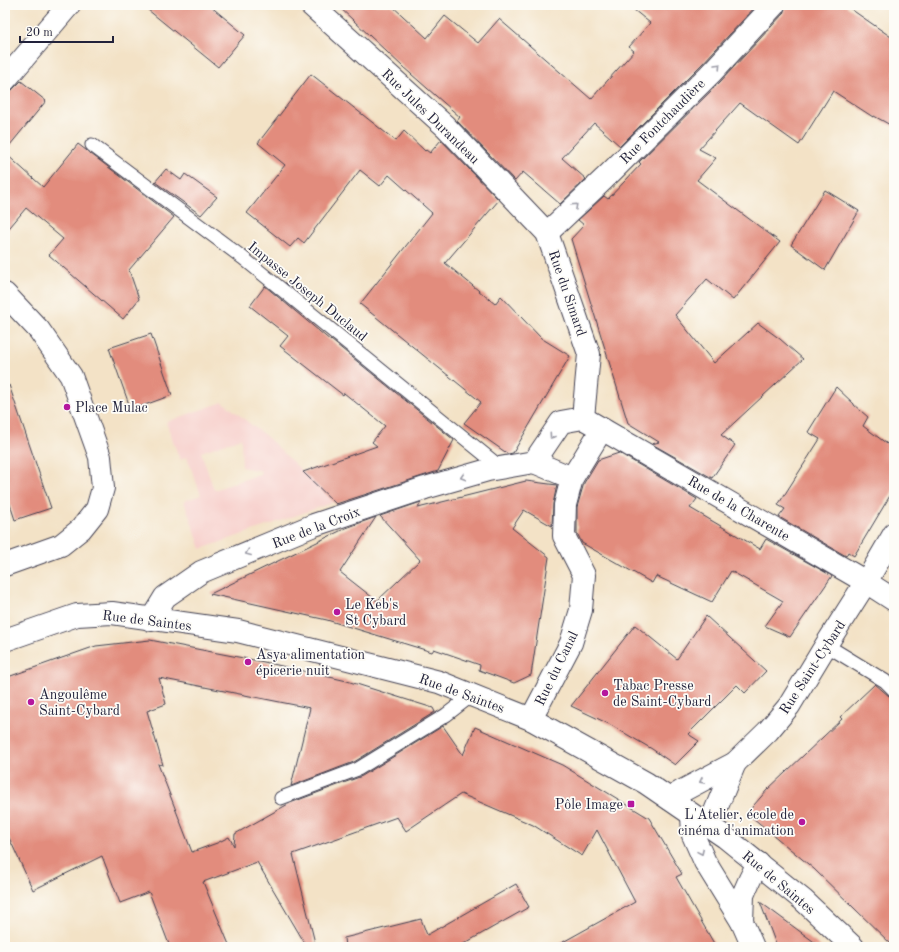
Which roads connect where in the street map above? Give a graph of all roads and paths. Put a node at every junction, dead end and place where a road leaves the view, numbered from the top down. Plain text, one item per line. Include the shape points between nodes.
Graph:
1 (69, 5) edge
2 (311, 5) edge
3 (774, 5) edge
4 (5, 80) edge
5 (92, 144) dead end
6 (547, 233) junction
7 (5, 294) edge
8 (583, 418) junction
9 (602, 429) junction
10 (534, 462) junction
11 (500, 467) junction
12 (572, 478) junction
13 (894, 534) edge
14 (5, 566) edge
15 (866, 582) junction
16 (894, 600) edge
17 (151, 620) junction
18 (5, 640) edge
19 (826, 645) junction
20 (894, 690) edge
21 (472, 695) junction
22 (531, 720) junction
23 (735, 764) junction
24 (281, 798) dead end
25 (670, 799) junction
26 (700, 821) junction
27 (758, 863) junction
28 (742, 922) junction
29 (753, 947) edge
30 (853, 947) edge

1 - 4 street
2 - 6 street, Rue Jules Durandeau via 444,126
6 -> 3 street, Rue Fontchaudière via 711,73
5 - 11 lane, Impasse Joseph Duclaud via 243,258
6 - 8 street, Rue du Simard via 589,354
7 - 14 street via 39,330 71,376 100,457 103,488 97,509 81,529 61,545
8 - 9 street, Rue de la Charente
8 -> 10 street via 562,422
9 - 12 street, Rue du Canal
9 - 15 street, Rue de la Charente
10 - 11 street, Rue de la Croix
10 - 12 street
11 -> 17 street, Rue de la Croix via 425,488 314,525 201,572 166,597
12 - 22 street, Rue du Canal via 565,505 564,536 584,575 581,610 571,643
13 - 15 street, Rue Saint-Cybard
15 - 16 street, Rue de la Charente
15 - 19 street, Rue Saint-Cybard
17 - 18 street, Rue de Saintes via 112,613 77,615
17 - 21 street, Rue de Saintes via 238,631 439,682
19 - 20 lane via 885,681
19 - 23 street, Rue Saint-Cybard via 789,706
21 - 22 street, Rue de Saintes
21 - 24 lane via 446,715 358,769
22 - 25 street, Rue de Saintes via 646,782
23 -> 25 street, Rue Saint-Cybard
23 - 26 street, Rue Saint-Cybard
25 - 26 street, Rue de Saintes
26 - 27 street, Rue de Saintes via 725,836
26 -> 28 street via 693,835
27 - 28 street via 743,895
27 - 30 street, Rue de Saintes via 803,900
28 - 29 street

